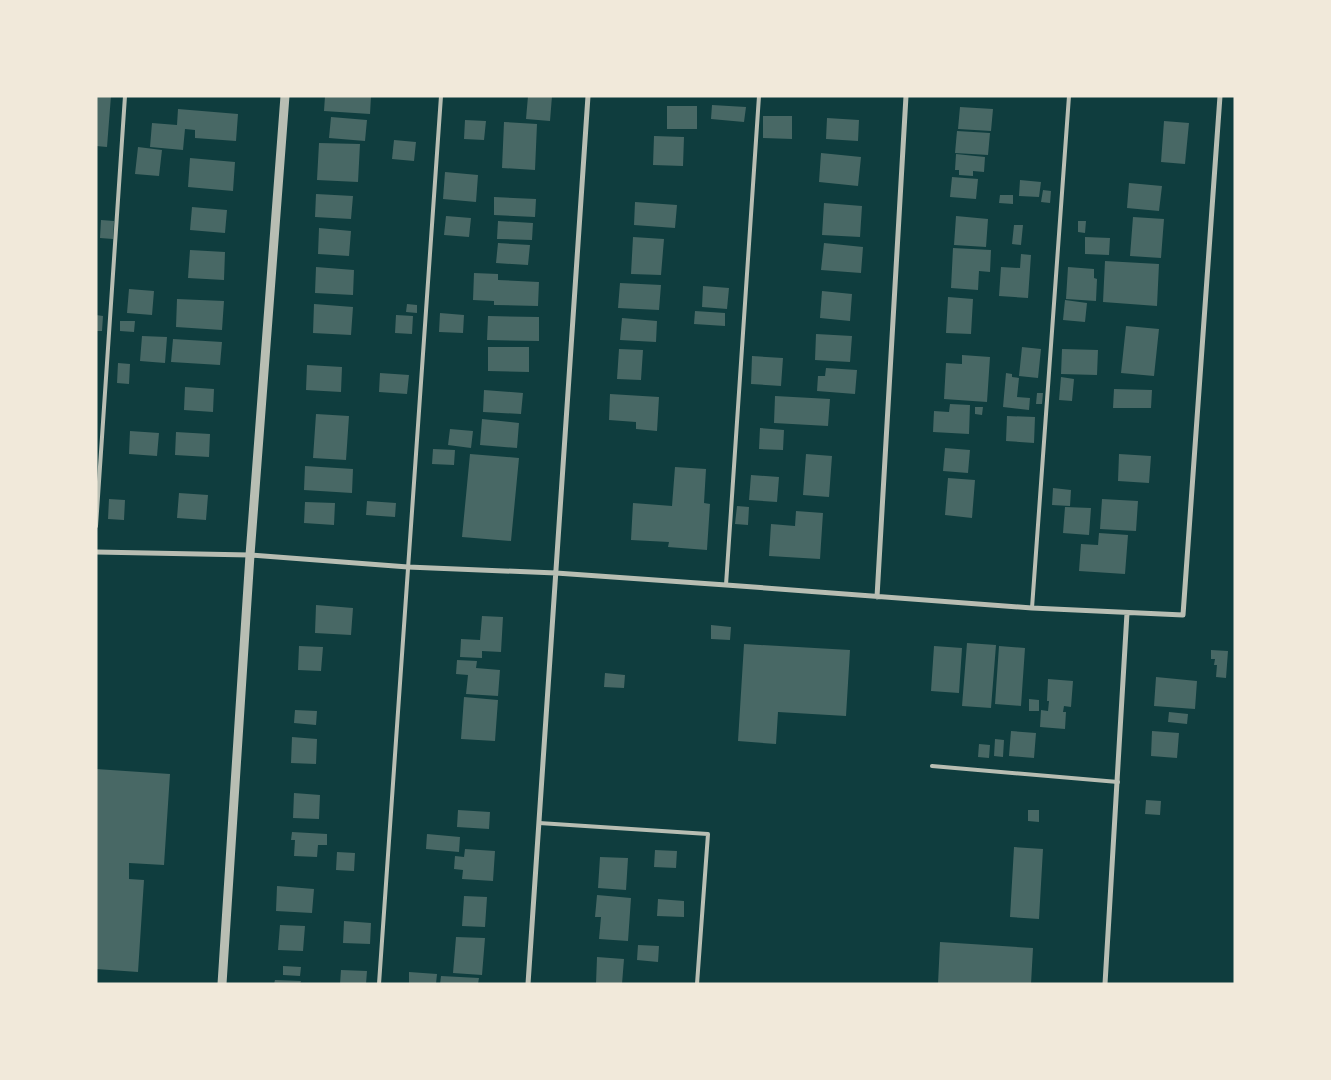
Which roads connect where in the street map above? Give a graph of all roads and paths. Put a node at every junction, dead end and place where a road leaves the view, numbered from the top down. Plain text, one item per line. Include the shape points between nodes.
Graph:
1 (125, 96) edge
2 (285, 96) edge
3 (441, 96) edge
4 (588, 96) edge
5 (758, 96) edge
6 (906, 96) edge
7 (1069, 96) edge
8 (1220, 96) edge
9 (96, 526) edge
10 (96, 552) edge
11 (250, 555) junction
12 (408, 567) junction
13 (556, 574) junction
14 (726, 585) junction
15 (878, 597) junction
16 (1032, 608) junction
17 (1127, 613) junction
18 (932, 766) dead end
19 (1118, 782) junction
20 (539, 823) junction
21 (222, 984) edge
22 (379, 984) edge
23 (528, 984) edge
24 (697, 984) edge
25 (1105, 984) edge

1 - 9 lane
2 - 11 street
3 - 12 lane
4 - 13 street
5 - 14 lane
6 - 15 street
7 - 16 lane
8 - 17 street via 1183,615
10 - 11 street
11 - 12 street
11 - 21 street
12 - 13 street
12 - 22 lane
13 - 14 street
13 - 20 street
14 - 15 street
15 - 16 street
16 - 17 street
17 - 19 street
18 - 19 lane
19 - 25 street
20 - 23 street
20 - 24 lane via 708,834

